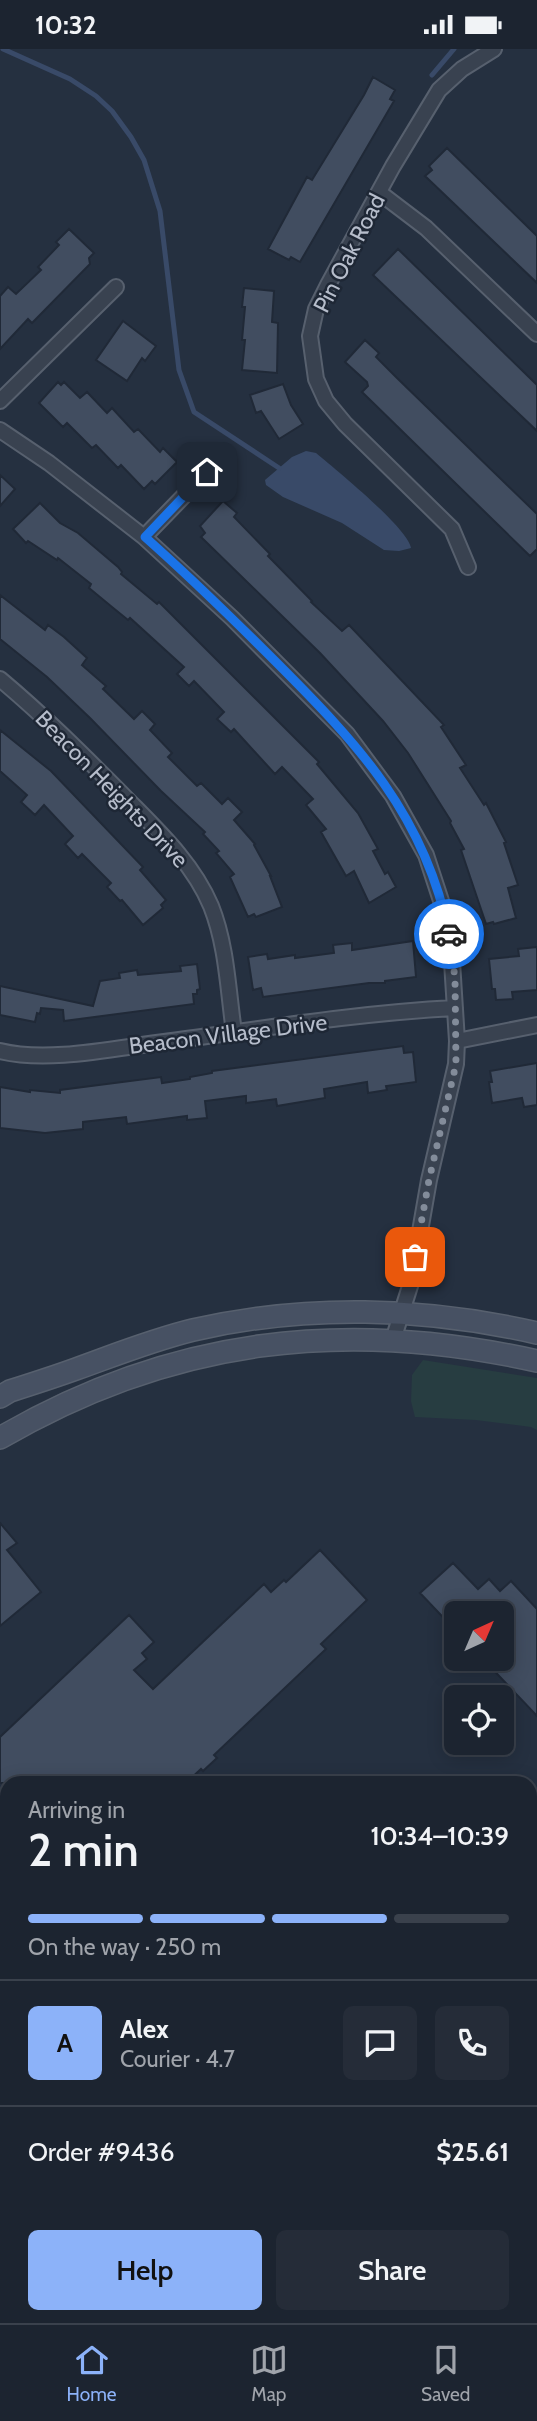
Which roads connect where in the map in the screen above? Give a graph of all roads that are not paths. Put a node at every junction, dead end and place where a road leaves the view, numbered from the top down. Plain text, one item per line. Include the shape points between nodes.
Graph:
1 (494, 49) edge
2 (380, 193) junction
3 (116, 287) dead end
4 (537, 334) edge
5 (0, 401) edge
6 (0, 430) edge
7 (207, 472) dead end
8 (145, 537) junction
9 (468, 567) dead end
10 (0, 679) edge
11 (455, 1008) junction
12 (537, 1025) edge
13 (234, 1033) junction
14 (457, 1041) junction
15 (0, 1051) edge
16 (402, 1313) junction
17 (537, 1333) edge
18 (393, 1340) junction
19 (537, 1361) edge
20 (0, 1397) edge
21 (0, 1439) edge

1 - 2 street, Pin Oak Road via 439,90
2 - 4 street via 426,228
2 - 9 street, Pin Oak Road via 316,309 310,336 316,379 326,401 345,424 452,529
3 - 5 street
6 - 8 street
7 - 8 street
8 - 11 street via 346,734 393,796 426,855 446,916
10 - 13 street, Beacon Heights Drive via 165,838 196,879 221,939
11 - 13 street, Beacon Village Drive
11 - 14 street
12 - 14 street
13 - 15 street, Beacon Village Drive via 32,1056
14 - 16 street via 456,1064
16 - 17 main road
16 - 18 street
16 - 20 main road via 302,1313 211,1326 132,1348
18 - 19 main road via 472,1347
18 - 21 main road via 312,1339 192,1358 107,1386

